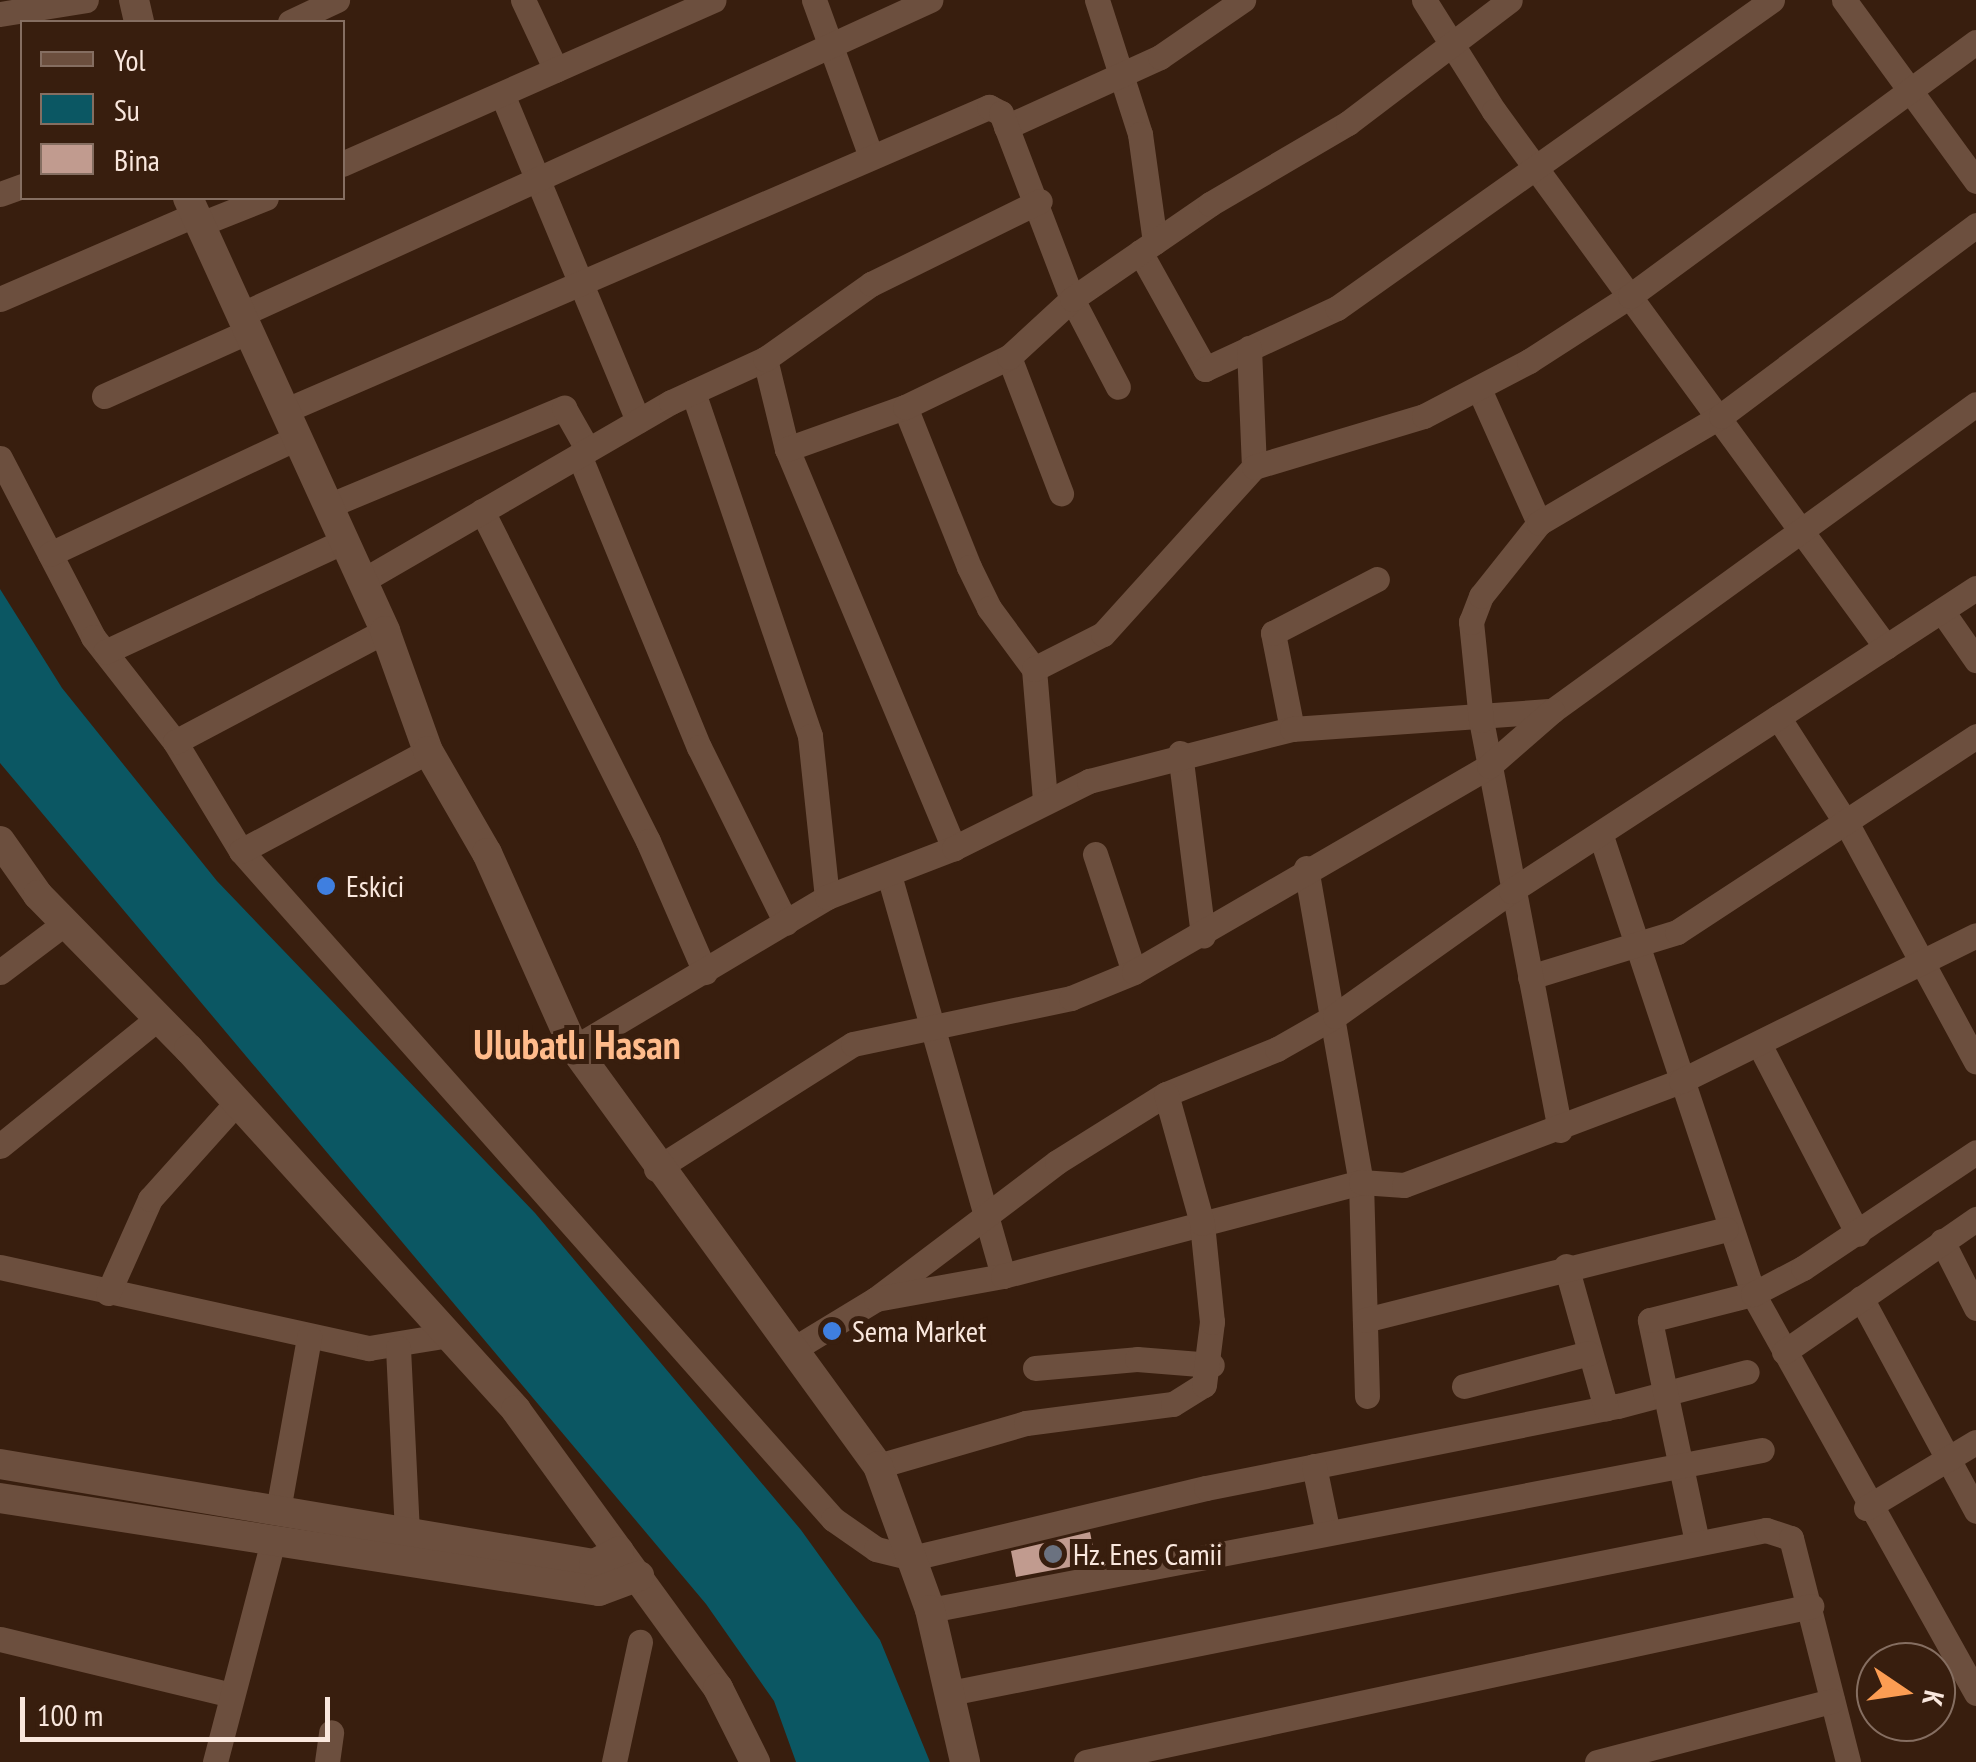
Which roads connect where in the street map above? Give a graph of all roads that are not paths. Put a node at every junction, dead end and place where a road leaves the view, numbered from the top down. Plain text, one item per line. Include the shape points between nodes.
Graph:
1 (86, 0) edge
2 (337, 0) edge
3 (523, 0) edge
4 (713, 0) edge
5 (814, 0) edge
6 (930, 0) edge
7 (1097, 0) edge
8 (1243, 0) edge
9 (1424, 0) edge
10 (1510, 0) edge
11 (1772, 0) edge
12 (1844, 0) edge
13 (0, 14) edge
14 (294, 20) edge
15 (1451, 42) junction
16 (1976, 42) edge
17 (832, 46) junction
18 (556, 70) junction
19 (1121, 76) junction
20 (1910, 90) junction
21 (502, 94) junction
22 (1006, 127) junction
23 (871, 157) junction
24 (345, 163) edge
25 (1538, 170) junction
26 (1976, 181) edge
27 (539, 182) junction
28 (256, 200) edge
29 (1040, 201) junction
30 (194, 212) edge
31 (1976, 225) edge
32 (1147, 247) junction
33 (580, 284) junction
34 (1630, 296) junction
35 (0, 299) edge
36 (1072, 299) junction
37 (244, 323) junction
38 (1250, 348) junction
39 (1009, 357) junction
40 (765, 359) junction
41 (1118, 387) dead end
42 (1479, 389) junction
43 (693, 392) junction
44 (104, 396) dead end
45 (1976, 404) edge
46 (904, 407) junction
47 (1721, 416) junction
48 (638, 421) junction
49 (290, 424) junction
50 (787, 449) junction
51 (583, 453) junction
52 (0, 458) edge
53 (1254, 467) junction
54 (1060, 493) dead end
55 (328, 506) junction
56 (482, 511) junction
57 (1539, 522) junction
58 (1800, 526) junction
59 (344, 541) junction
60 (50, 554) junction
61 (1377, 579) dead end
62 (362, 580) junction
63 (1976, 588) edge
64 (1942, 611) junction
65 (385, 631) junction
66 (1886, 647) junction
67 (105, 652) junction
68 (1976, 660) edge
69 (1034, 668) junction
70 (1552, 711) junction
71 (1778, 717) junction
72 (1481, 720) junction
73 (1292, 729) junction
74 (1976, 736) edge
75 (175, 742) junction
76 (428, 751) junction
77 (1180, 752) junction
78 (1488, 766) junction
79 (1045, 800) junction
80 (1848, 826) junction
81 (1600, 836) junction
82 (0, 842) edge
83 (954, 848) junction
84 (242, 851) junction
85 (1095, 854) dead end
86 (1306, 868) junction
87 (889, 874) junction
88 (1511, 891) junction
89 (827, 897) junction
90 (65, 922) junction
91 (786, 923) junction
92 (1976, 935) edge
93 (1203, 936) junction
94 (1638, 949) junction
95 (1922, 962) junction
96 (0, 972) edge
97 (705, 972) junction
98 (1134, 972) junction
99 (1530, 976) junction
100 (1335, 1016) junction
101 (158, 1018) junction
102 (930, 1027) junction
103 (1759, 1044) junction
104 (574, 1048) junction
105 (1976, 1062) edge
106 (1682, 1081) junction
107 (1166, 1094) junction
108 (237, 1102) junction
109 (1560, 1130) junction
110 (0, 1146) edge
111 (1976, 1152) edge
112 (656, 1169) junction
113 (1361, 1182) junction
114 (986, 1218) junction
115 (1976, 1218) edge
116 (1202, 1223) junction
117 (1726, 1229) junction
118 (1858, 1234) junction
119 (1942, 1241) junction
120 (1566, 1266) junction
121 (0, 1267) edge
122 (1003, 1276) junction
123 (108, 1293) junction
124 (1752, 1294) junction
125 (1861, 1298) junction
126 (876, 1299) junction
127 (1976, 1308) edge
128 (1365, 1320) junction
129 (448, 1335) junction
130 (309, 1338) junction
131 (398, 1348) junction
132 (797, 1348) junction
133 (1784, 1352) junction
134 (1589, 1353) junction
135 (1212, 1365) junction
136 (1035, 1368) dead end
137 (1746, 1372) dead end
138 (1464, 1386) dead end
139 (1668, 1392) junction
140 (1367, 1396) dead end
141 (1606, 1408) junction
142 (1976, 1442) edge
143 (1762, 1450) dead end
144 (1947, 1458) junction
145 (0, 1464) edge
146 (878, 1466) junction
147 (1314, 1466) junction
148 (1677, 1467) junction
149 (0, 1498) edge
150 (1866, 1508) junction
151 (278, 1510) junction
152 (1976, 1512) edge
153 (1327, 1529) junction
154 (407, 1532) junction
155 (1697, 1542) junction
156 (272, 1544) junction
157 (619, 1551) junction
158 (912, 1558) junction
159 (639, 1576) junction
160 (1811, 1606) junction
161 (930, 1610) junction
162 (0, 1639) edge
163 (640, 1642) dead end
164 (1969, 1663) edge
165 (950, 1693) junction
166 (1976, 1694) edge
167 (232, 1695) junction
168 (1832, 1700) junction
169 (331, 1732) dead end
170 (215, 1762) edge
171 (326, 1762) edge
172 (614, 1762) edge
173 (755, 1762) edge
174 (965, 1762) edge
175 (1086, 1762) edge
176 (1597, 1762) edge
177 (1848, 1762) edge

1 - 13 street
2 - 14 street
3 - 18 street
4 - 18 street
5 - 17 street
6 - 17 street
7 - 19 street
8 - 19 street
9 - 15 street
10 - 15 street
11 - 25 street
12 - 20 street
15 - 25 street
15 - 32 street via 1348,123
16 - 20 street
17 - 23 street
17 - 27 street
18 - 21 street
19 - 22 street
19 - 32 street via 1140,134
20 - 26 street
20 - 34 street
21 - 24 street
21 - 27 street
22 - 23 street via 989,107
22 - 29 street
23 - 33 street
25 - 34 street
25 - 38 street via 1336,308
27 - 33 street
27 - 37 street
28 - 30 street
29 - 36 street
29 - 40 street via 871,284
30 - 35 street
30 - 37 main road
31 - 47 street
32 - 36 street
32 - 38 street via 1205,369
33 - 48 street
33 - 49 street
34 - 42 street
34 - 47 street
36 - 39 street
36 - 41 street
37 - 44 street
37 - 49 main road
38 - 53 street
39 - 46 street
39 - 54 street
40 - 43 street
40 - 50 street
42 - 53 street via 1424,416
42 - 57 street
43 - 48 street
43 - 89 street via 810,736
45 - 58 street
46 - 50 street
46 - 69 street via 975,580
47 - 57 street
47 - 58 street
48 - 51 street
49 - 55 main road
49 - 60 street
50 - 83 street
51 - 55 street via 564,408
51 - 56 street
51 - 91 street via 700,747
52 - 60 street
53 - 69 street via 1103,634
55 - 59 main road
56 - 62 street
56 - 97 street via 648,841
57 - 72 street via 1494,576 1471,622
58 - 66 street
58 - 70 street
59 - 62 main road
59 - 67 street
60 - 67 street
61 - 73 street via 1273,633
62 - 65 main road
63 - 64 street
64 - 66 street
64 - 68 street
65 - 75 street
65 - 76 main road
66 - 71 street
67 - 75 street
69 - 79 street
70 - 72 street
70 - 78 street
71 - 80 street
71 - 81 street
72 - 73 street
72 - 78 street
73 - 77 street
74 - 80 street
75 - 84 street
76 - 84 street
76 - 104 main road via 487,853
77 - 79 street
77 - 93 street
78 - 86 street
78 - 88 street
79 - 83 street
80 - 94 street via 1678,932
80 - 95 street
81 - 88 street
81 - 94 street
82 - 90 main road
83 - 87 street
84 - 158 street via 833,1518 876,1549
85 - 98 street
86 - 93 street
86 - 100 street
87 - 89 street
87 - 102 street
88 - 99 street
88 - 100 street
89 - 91 street
90 - 96 street
90 - 101 main road
91 - 97 street
92 - 95 street
93 - 98 street
94 - 99 street
94 - 106 street
95 - 103 street
95 - 105 street
97 - 104 street
98 - 102 street via 1071,998
99 - 109 street
100 - 107 street via 1276,1049
100 - 113 street
101 - 108 main road
101 - 110 street
102 - 112 street via 853,1044
102 - 114 street
103 - 106 street
103 - 118 street
104 - 112 main road
106 - 109 street
106 - 117 street
107 - 114 street via 1056,1162
107 - 116 street
108 - 123 street via 150,1200
108 - 129 main road
109 - 113 street via 1404,1185
111 - 118 street
112 - 132 main road
113 - 116 street
113 - 128 street
114 - 122 street
114 - 126 street
115 - 119 street
116 - 122 street
116 - 135 street
117 - 120 street
117 - 124 street
118 - 124 street
119 - 125 street
119 - 127 street
120 - 128 street
120 - 134 street
121 - 123 street
122 - 126 street
123 - 130 street
124 - 133 street
124 - 139 street via 1650,1320
125 - 133 street
125 - 144 street
126 - 132 street
128 - 140 street
129 - 131 street
129 - 157 main road via 516,1410
130 - 131 street
130 - 151 street
131 - 154 street
132 - 146 main road
133 - 150 street
134 - 138 street
134 - 141 street
135 - 136 street via 1137,1359
135 - 146 street via 1204,1385 1173,1404 1026,1423
137 - 139 street
139 - 141 street
139 - 148 street
141 - 147 street
142 - 144 street
143 - 148 street
144 - 150 street
144 - 152 street
145 - 151 main road
146 - 158 main road
147 - 153 street
147 - 158 street
148 - 153 street
148 - 155 street
149 - 156 main road
150 - 164 street
151 - 154 main road
153 - 161 street
154 - 157 main road via 594,1564
155 - 160 street via 1766,1530 1791,1538
155 - 165 street
156 - 159 main road via 599,1592
156 - 167 street
157 - 159 main road
158 - 161 main road
159 - 173 main road via 718,1688
160 - 168 street
160 - 175 street
161 - 165 main road
162 - 167 street
163 - 172 street
164 - 166 street
165 - 174 main road
167 - 170 street
168 - 176 street
168 - 177 street
169 - 171 street

